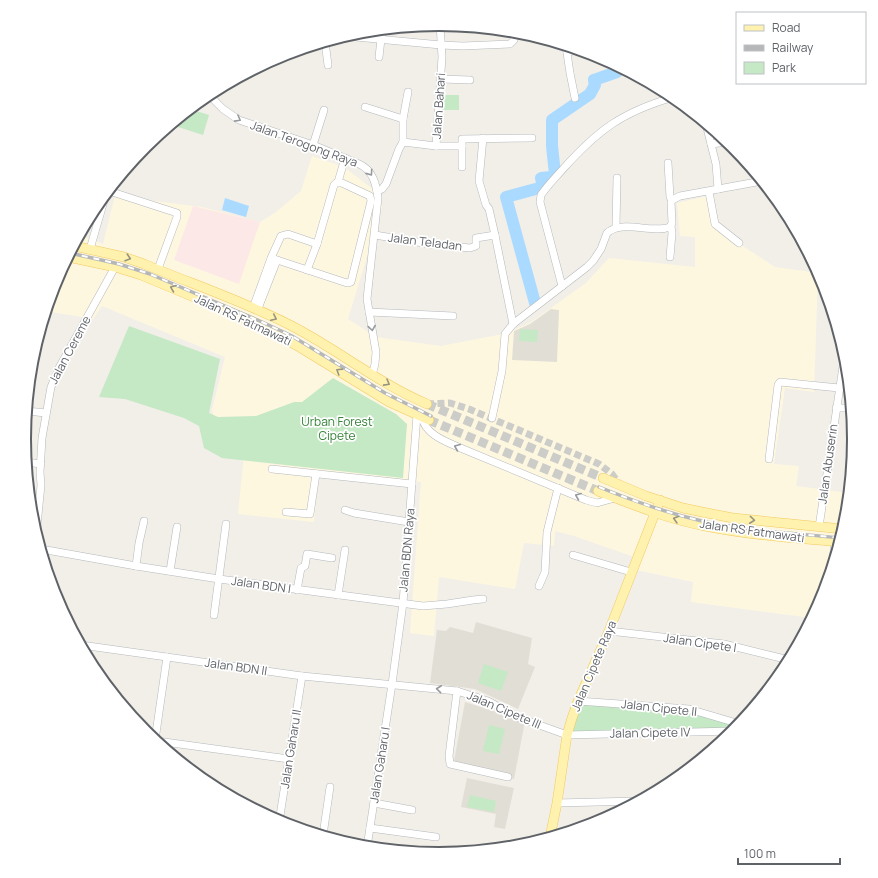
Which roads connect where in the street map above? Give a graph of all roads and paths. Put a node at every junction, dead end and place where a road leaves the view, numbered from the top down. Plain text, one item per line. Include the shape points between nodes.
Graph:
1 (440, 31) edge
2 (381, 35) edge
3 (369, 37) edge
4 (514, 38) edge
5 (381, 39) junction
6 (441, 44) junction
7 (325, 48) edge
8 (567, 52) edge
9 (378, 57) dead end
10 (328, 65) dead end
11 (441, 79) junction
12 (470, 80) dead end
13 (408, 92) dead end
14 (575, 98) dead end
15 (213, 99) edge
16 (666, 100) edge
17 (365, 107) dead end
18 (324, 110) dead end
19 (403, 119) junction
20 (709, 133) edge
21 (483, 138) junction
22 (532, 138) dead end
23 (403, 142) junction
24 (719, 143) edge
25 (712, 144) junction
26 (313, 145) junction
27 (436, 146) junction
28 (462, 146) junction
29 (347, 159) junction
30 (668, 163) dead end
31 (462, 167) dead end
32 (616, 178) dead end
33 (340, 182) junction
34 (756, 182) edge
35 (718, 189) junction
36 (377, 190) junction
37 (709, 192) junction
38 (114, 193) edge
39 (672, 200) junction
40 (101, 210) edge
41 (671, 226) junction
42 (616, 227) junction
43 (375, 235) junction
44 (495, 235) junction
45 (739, 243) dead end
46 (317, 244) junction
47 (79, 247) edge
48 (90, 249) junction
49 (670, 257) dead end
50 (74, 258) edge
51 (274, 259) junction
52 (115, 266) junction
53 (158, 269) junction
54 (307, 270) junction
55 (562, 286) junction
56 (255, 309) junction
57 (369, 312) junction
58 (453, 316) dead end
59 (513, 324) junction
60 (841, 372) edge
61 (372, 375) junction
62 (839, 388) junction
63 (427, 404) dead end
64 (836, 408) junction
65 (846, 408) edge
66 (32, 411) edge
67 (46, 413) junction
68 (423, 417) junction
69 (492, 418) dead end
70 (769, 459) dead end
71 (32, 463) edge
72 (41, 464) junction
73 (272, 469) dead end
74 (316, 474) junction
75 (603, 478) tunnel mouth
76 (412, 484) junction
77 (558, 488) junction
78 (598, 491) tunnel mouth
79 (615, 498) junction
80 (660, 500) junction
81 (345, 510) dead end
82 (286, 512) dead end
83 (655, 513) junction
84 (38, 514) edge
85 (144, 521) dead end
86 (409, 522) junction
87 (226, 524) dead end
88 (177, 527) dead end
89 (819, 527) junction
90 (837, 528) edge
91 (834, 542) edge
92 (47, 550) edge
93 (345, 550) dead end
94 (573, 555) dead end
95 (332, 558) dead end
96 (136, 566) junction
97 (170, 571) junction
98 (631, 572) junction
99 (219, 578) junction
100 (539, 586) dead end
101 (297, 590) junction
102 (338, 595) junction
103 (483, 599) dead end
104 (403, 603) junction
105 (214, 615) dead end
106 (609, 631) junction
107 (88, 646) edge
108 (167, 657) junction
109 (783, 658) edge
110 (302, 676) junction
111 (392, 684) junction
112 (457, 691) junction
113 (578, 701) junction
114 (732, 722) edge
115 (723, 731) edge
116 (157, 733) edge
117 (567, 735) junction
118 (166, 742) edge
119 (289, 759) junction
120 (508, 777) dead end
121 (330, 787) dead end
122 (626, 801) edge
123 (374, 803) junction
124 (557, 803) junction
125 (412, 810) dead end
126 (280, 815) edge
127 (370, 828) junction
128 (324, 830) edge
129 (553, 830) edge
130 (436, 837) dead end
131 (368, 841) edge

1 - 6 street, Jalan Bahari
2 - 5 street
3 - 5 street
4 - 6 street via 510,44
5 - 6 street
5 - 9 street
6 - 11 street, Jalan Bahari
7 - 10 street
8 - 14 street
11 - 12 street
11 - 27 street, Jalan Bahari
13 - 19 street
15 -> 26 street, Jalan Terogong Raya via 239,120
16 - 55 street via 643,107 604,129 573,158 541,195 540,202
17 - 19 street
18 - 26 street
19 - 23 street
20 - 25 street
21 - 22 street
21 - 28 street via 462,139
21 - 44 street via 477,159 479,181
23 - 27 street, Jalan Bahari
23 - 36 street via 386,184
24 - 25 street
25 - 35 street
26 - 29 street, Jalan Terogong Raya
27 - 28 street
28 - 31 street
29 - 33 street
29 -> 36 street, Jalan Terogong Raya via 364,166 372,176
30 - 39 street
32 - 42 street
33 - 46 street via 334,185
33 - 54 street via 369,194 371,198 352,281 347,283
34 - 35 street
35 - 37 street
36 - 43 street, Jalan Terogong Raya
37 - 39 street via 680,196
37 - 45 street via 715,224
38 - 53 street via 177,213
39 - 41 street
40 - 48 street
41 - 42 street
41 - 49 street
42 - 55 street via 607,233 594,260
43 - 44 street, Jalan Teladan via 470,248 476,246 476,238
43 - 57 street, Jalan Terogong Raya via 367,299
44 - 59 street
46 - 51 street via 285,234 281,236
46 - 54 street
47 - 48 main road, Jalan RS Fatmawati
48 -> 53 main road, Jalan RS Fatmawati
50 - 52 main road, Jalan RS Fatmawati
51 - 54 street
51 - 56 street
52 - 67 street, Jalan Cereme via 54,378
68 -> 52 main road, Jalan RS Fatmawati via 389,402 256,323
53 - 56 main road, Jalan RS Fatmawati
55 - 59 street
56 -> 61 main road, Jalan RS Fatmawati via 300,331
57 - 58 street
57 -> 61 street, Jalan Terogong Raya via 376,352
59 - 69 street via 505,334 502,371
60 - 62 street, Jalan Abuserin
61 -> 63 main road, Jalan RS Fatmawati
62 - 64 street, Jalan Abuserin
62 - 70 street via 780,382
64 - 65 street
64 - 89 street, Jalan Abuserin
66 - 67 street
67 - 72 street, Jalan Cereme
68 - 76 street, Jalan BDN Raya
77 -> 68 street via 448,443 425,427
71 - 72 street
72 - 84 street, Jalan Cereme
73 - 74 street
74 - 76 street
74 - 82 street via 310,514
75 - 80 main road, Jalan RS Fatmawati
76 - 86 street, Jalan BDN Raya
79 -> 77 street via 597,502
77 - 100 street via 547,532 545,572
78 - 79 main road, Jalan RS Fatmawati
79 - 83 main road, Jalan RS Fatmawati
80 - 83 main road, Jalan Cipete Raya
80 -> 89 main road, Jalan RS Fatmawati via 721,516
81 - 86 street
91 -> 83 main road, Jalan RS Fatmawati via 728,531
83 - 98 main road, Jalan Cipete Raya
85 - 96 street
86 - 104 street, Jalan BDN Raya
87 - 99 street
88 - 97 street
89 - 90 main road, Jalan RS Fatmawati
92 - 96 street, Jalan BDN I
93 - 102 street
94 - 98 street
95 - 101 street via 308,554 305,566 301,568
96 - 97 street, Jalan BDN I
97 - 99 street, Jalan BDN I
98 - 106 main road, Jalan Cipete Raya
99 - 101 street, Jalan BDN I
99 - 105 street
101 - 102 street, Jalan BDN I
102 - 104 street, Jalan BDN I
103 - 104 street, Jalan BDN I via 423,606
104 - 111 street, Jalan BDN Raya
106 - 109 street, Jalan Cipete I via 724,644
106 - 113 main road, Jalan Cipete Raya
107 - 108 street, Jalan BDN II
108 - 110 street, Jalan BDN II
108 - 116 street
110 - 111 street, Jalan BDN II
110 - 119 street, Jalan Gaharu II
112 -> 111 street, Jalan Cipete III
111 - 123 street, Jalan Gaharu I
112 - 117 street, Jalan Cipete III via 488,701 517,717
112 - 120 street via 450,764
113 - 114 street, Jalan Cipete II via 689,709
113 - 117 main road, Jalan Cipete Raya
115 - 117 street, Jalan Cipete IV
117 - 124 main road, Jalan Cipete Raya
118 - 119 street
119 - 126 street, Jalan Gaharu II
121 - 128 street
122 - 124 street
123 - 125 street
123 - 127 street, Jalan Gaharu I
124 - 129 main road, Jalan Cipete Raya
127 - 130 street
127 - 131 street, Jalan Gaharu I

